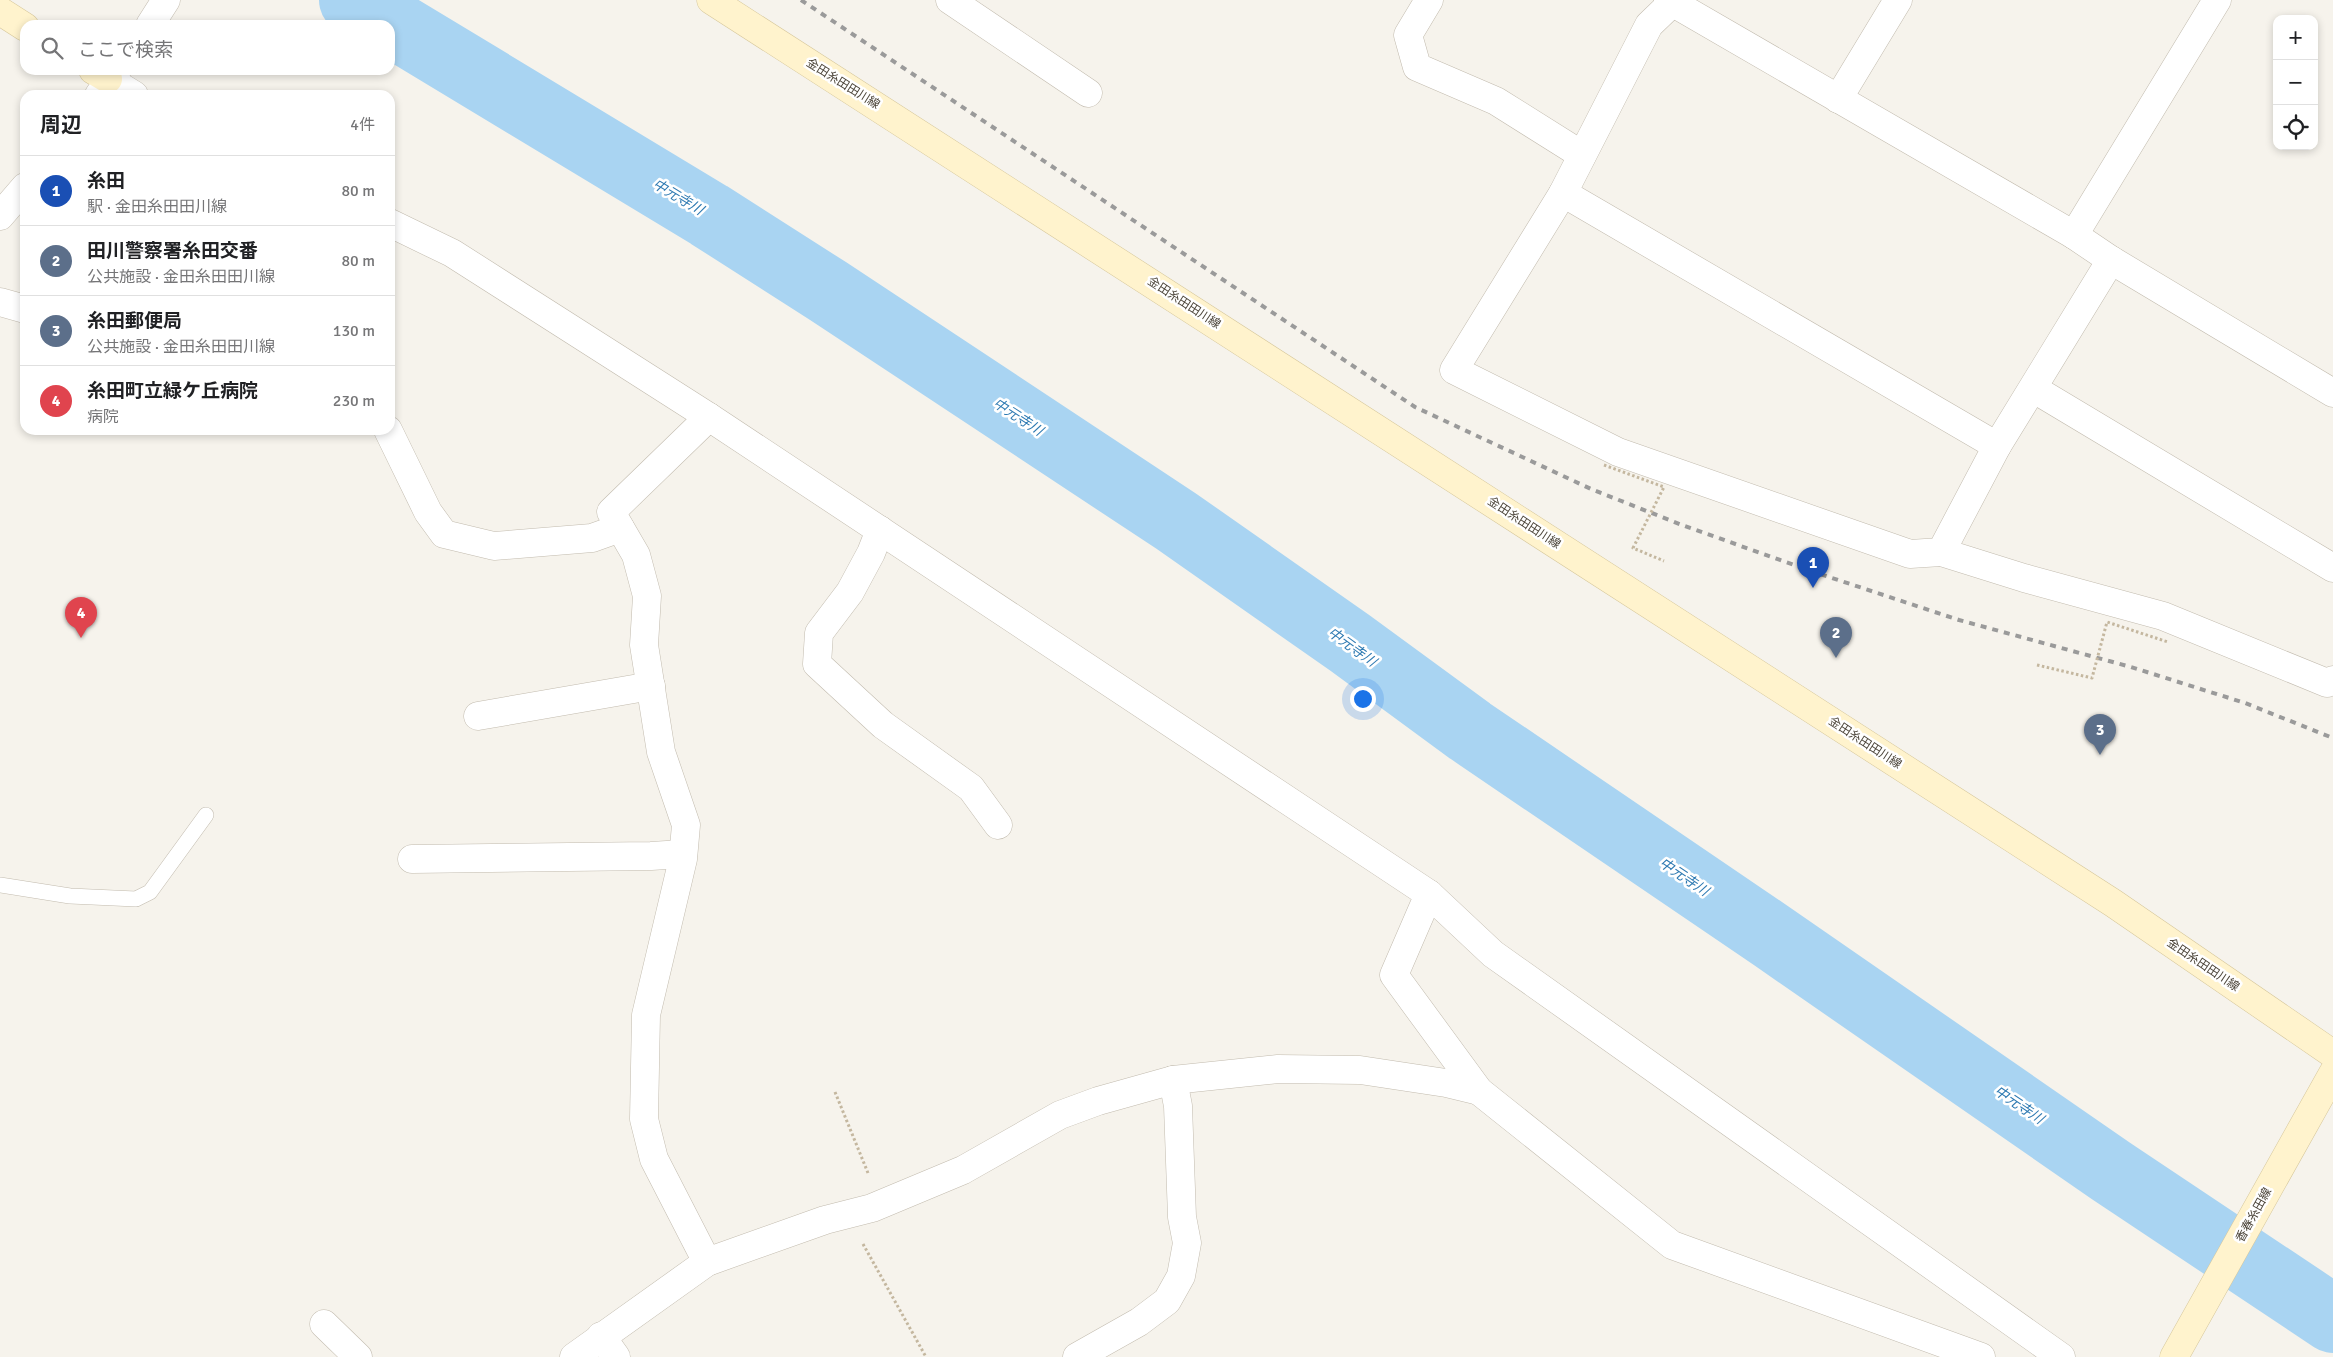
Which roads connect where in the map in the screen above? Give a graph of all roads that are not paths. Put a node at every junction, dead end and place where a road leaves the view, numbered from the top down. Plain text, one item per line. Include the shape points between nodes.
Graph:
1 (166, 0) edge
2 (711, 0) edge
3 (950, 0) edge
4 (1430, 0) edge
5 (1898, 0) edge
6 (2217, 0) edge
7 (1672, 1) edge
8 (0, 11) edge
9 (153, 20) edge
10 (20, 24) edge
11 (104, 79) edge
12 (125, 90) edge
13 (1088, 92) dead end
14 (1838, 99) junction
15 (1582, 155) junction
16 (20, 193) edge
17 (1563, 193) junction
18 (0, 216) edge
19 (395, 225) edge
20 (2074, 235) junction
21 (2111, 260) junction
22 (0, 302) edge
23 (20, 308) edge
24 (2034, 388) junction
25 (2333, 393) edge
26 (709, 417) junction
27 (390, 435) edge
28 (1996, 446) junction
29 (620, 528) junction
30 (880, 530) junction
31 (1941, 552) junction
32 (2333, 568) edge
33 (2333, 680) edge
34 (651, 686) junction
35 (478, 716) dead end
36 (206, 815) dead end
37 (998, 825) dead end
38 (683, 854) junction
39 (412, 859) dead end
40 (0, 886) edge
41 (1429, 894) junction
42 (2333, 1054) edge
43 (2333, 1072) edge
44 (1173, 1080) junction
45 (1479, 1091) junction
46 (707, 1262) junction
47 (324, 1324) dead end
48 (609, 1346) edge
49 (358, 1357) edge
50 (574, 1357) edge
51 (1077, 1357) edge
52 (1981, 1357) edge
53 (2061, 1357) edge
54 (2174, 1357) edge

1 - 9 street
2 - 42 main road, 金田糸田田川線 via 2105,898
3 - 13 street
4 - 15 street via 1408,35 1417,67 1496,101
5 - 14 street
6 - 20 street
7 - 14 street
7 - 15 street via 1649,25
8 - 10 main road
11 - 12 street
14 - 20 street
15 - 17 street
16 - 18 street
17 - 28 street
17 - 31 street via 1454,370 1618,452 1910,554
19 - 26 street via 452,253
20 - 21 street
21 - 24 street
21 - 25 street
22 - 23 street
24 - 28 street
24 - 32 street
26 - 29 street via 611,512
26 - 30 street
27 - 29 street via 428,512 444,534 494,546 592,538
28 - 31 street
29 - 34 street via 636,555 647,596 644,645
30 - 37 street via 850,592 819,633 817,664 883,725 972,788
30 - 41 street
31 - 33 street via 2163,616 2327,683
34 - 35 street
34 - 38 street via 661,752 686,825
36 - 40 lane via 150,892 136,899 70,896
38 - 39 street
38 - 46 street via 646,1015 644,1119 654,1159
41 - 45 street via 1394,975
41 - 53 street via 1493,954
43 - 54 main road, 香春糸田線
44 - 45 street via 1278,1069 1360,1070
44 - 46 street via 1060,1115 963,1170 881,1204 825,1220
44 - 51 street via 1178,1106 1182,1217 1187,1244 1181,1276 1167,1300 1139,1322
45 - 52 street via 1672,1245
46 - 48 street
47 - 49 street
48 - 50 street

